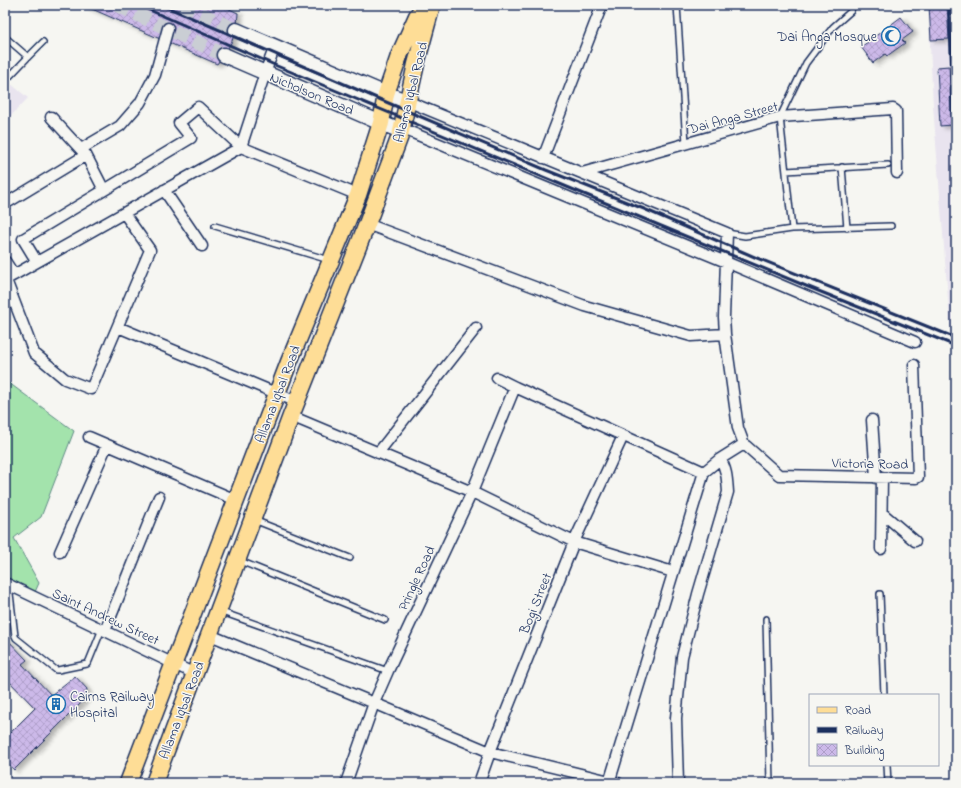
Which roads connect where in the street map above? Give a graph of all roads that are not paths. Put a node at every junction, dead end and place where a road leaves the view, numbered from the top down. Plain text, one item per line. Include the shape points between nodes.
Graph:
1 (425, 5) edge
2 (432, 5) edge
3 (602, 5) edge
4 (677, 5) edge
5 (852, 5) edge
6 (168, 28) dead end
7 (236, 30) tunnel mouth
8 (5, 37) edge
9 (43, 42) dead end
10 (275, 46) junction
11 (224, 55) tunnel mouth
12 (28, 57) junction
13 (265, 73) junction
14 (8, 78) dead end
15 (386, 94) junction
16 (407, 101) junction
17 (51, 117) dead end
18 (780, 117) junction
19 (381, 123) junction
20 (401, 131) junction
21 (686, 143) junction
22 (241, 147) junction
23 (83, 152) junction
24 (543, 158) junction
25 (888, 165) dead end
26 (842, 168) junction
27 (786, 171) junction
28 (582, 173) junction
29 (897, 173) dead end
30 (104, 190) junction
31 (164, 190) junction
32 (358, 195) junction
33 (5, 204) edge
34 (124, 213) junction
35 (367, 224) junction
36 (215, 226) dead end
37 (891, 226) dead end
38 (847, 228) junction
39 (792, 229) junction
40 (727, 234) junction
41 (202, 246) dead end
42 (5, 261) edge
43 (331, 261) junction
44 (37, 262) junction
45 (726, 262) junction
46 (8, 278) edge
47 (118, 327) junction
48 (476, 328) dead end
49 (725, 334) junction
50 (915, 342) dead end
51 (914, 365) dead end
52 (497, 378) dead end
53 (515, 387) junction
54 (277, 393) junction
55 (294, 409) junction
56 (872, 420) dead end
57 (623, 436) junction
58 (89, 437) dead end
59 (744, 444) junction
60 (107, 445) junction
61 (378, 453) junction
62 (720, 459) junction
63 (704, 472) junction
64 (879, 478) junction
65 (472, 492) junction
66 (159, 497) dead end
67 (236, 500) junction
68 (882, 513) junction
69 (252, 520) junction
70 (916, 541) dead end
71 (574, 542) junction
72 (881, 548) dead end
73 (60, 552) dead end
74 (350, 558) dead end
75 (238, 560) junction
76 (673, 572) junction
77 (7, 584) edge
78 (880, 594) dead end
79 (218, 611) junction
80 (766, 619) dead end
81 (385, 620) dead end
82 (104, 630) junction
83 (210, 635) junction
84 (173, 664) junction
85 (388, 671) junction
86 (195, 674) junction
87 (884, 694) edge
88 (374, 703) junction
89 (490, 752) junction
90 (887, 766) edge
91 (612, 782) edge
92 (128, 783) edge
93 (154, 783) edge
94 (346, 783) edge
95 (479, 783) edge
96 (678, 783) edge
97 (770, 783) edge
98 (888, 783) edge

1 - 15 main road, Allama Iqbal Road via 417,16 399,56
2 - 16 main road, Allama Iqbal Road
3 - 24 street
4 - 21 lane
5 - 18 lane via 851,11 833,27 806,63
6 - 23 street via 155,75 140,103 120,126
7 - 10 main road, Nicholson Road
8 - 12 lane
9 - 12 lane
10 - 13 street
10 - 15 main road, Nicholson Road
11 - 13 main road, Nicholson Road
12 - 14 lane
13 - 19 main road, Nicholson Road
13 - 22 street
15 - 16 main road, Nicholson Road
15 - 19 main road, Allama Iqbal Road
16 - 20 main road, Allama Iqbal Road
16 - 24 street
17 - 23 street
18 - 21 street, Dai Anga Street
18 - 27 lane
18 - 29 street, Dai Anga Street via 893,109 896,111
19 - 20 main road, Nicholson Road
19 - 32 main road, Allama Iqbal Road
20 - 35 main road, Allama Iqbal Road
20 - 45 street via 408,131
21 - 28 street, Dai Anga Street
22 - 30 street via 198,107 179,123 191,138
22 - 31 street
22 - 32 street
23 - 30 street
23 - 33 street
24 - 28 street
25 - 26 lane
26 - 27 lane
26 - 38 lane
27 - 39 lane
28 - 40 street
30 - 44 street via 23,239
31 - 34 street
31 - 41 street
32 - 43 main road, Allama Iqbal Road
34 - 44 street
34 - 47 street via 150,250
35 - 49 street via 584,306 691,336
35 - 55 main road, Allama Iqbal Road
36 - 43 lane
37 - 38 lane
38 - 39 lane
39 - 40 lane via 745,236
40 - 45 street
42 - 46 street
43 - 54 main road, Allama Iqbal Road
44 - 46 street
45 - 49 street
45 - 50 street
46 - 47 street via 34,353 65,379 91,389
47 - 54 street
48 - 61 street
49 - 59 street via 738,428
51 - 64 street, Victoria Road via 918,477
52 - 53 street
53 - 57 street
53 - 65 street, Pringle Road
54 - 55 street
54 - 67 main road, Allama Iqbal Road
55 - 61 street
55 - 69 main road, Allama Iqbal Road
56 - 64 street
57 - 63 street
57 - 71 street, Bogi Street
58 - 60 street
59 - 62 street
59 - 64 street, Victoria Road via 779,475
60 - 67 street
60 - 73 street
61 - 65 street
62 - 63 street
62 - 96 street via 727,476 728,492 682,657 676,718
63 - 76 street
64 - 68 street
65 - 71 street
65 - 85 street, Pringle Road
66 - 82 street
67 - 84 main road, Allama Iqbal Road
68 - 70 street
68 - 72 street
69 - 74 lane
69 - 75 main road, Allama Iqbal Road
71 - 76 street
71 - 89 street, Bogi Street
75 - 79 main road, Allama Iqbal Road
75 - 81 lane
76 - 91 street
77 - 82 street, Saint Andrew Street
77 - 82 lane via 16,638 56,670 87,664
78 - 87 lane
79 - 83 main road, Allama Iqbal Road
79 - 85 lane
80 - 97 lane
82 - 84 street, Saint Andrew Street
83 - 86 main road, Allama Iqbal Road
83 - 88 street
84 - 86 street, Saint Andrew Street
84 - 92 main road, Allama Iqbal Road
85 - 88 street, Pringle Road
86 - 93 main road, Allama Iqbal Road
88 - 89 street
88 - 94 street, Pringle Road
89 - 91 street
89 - 95 street, Bogi Street
90 - 98 lane

